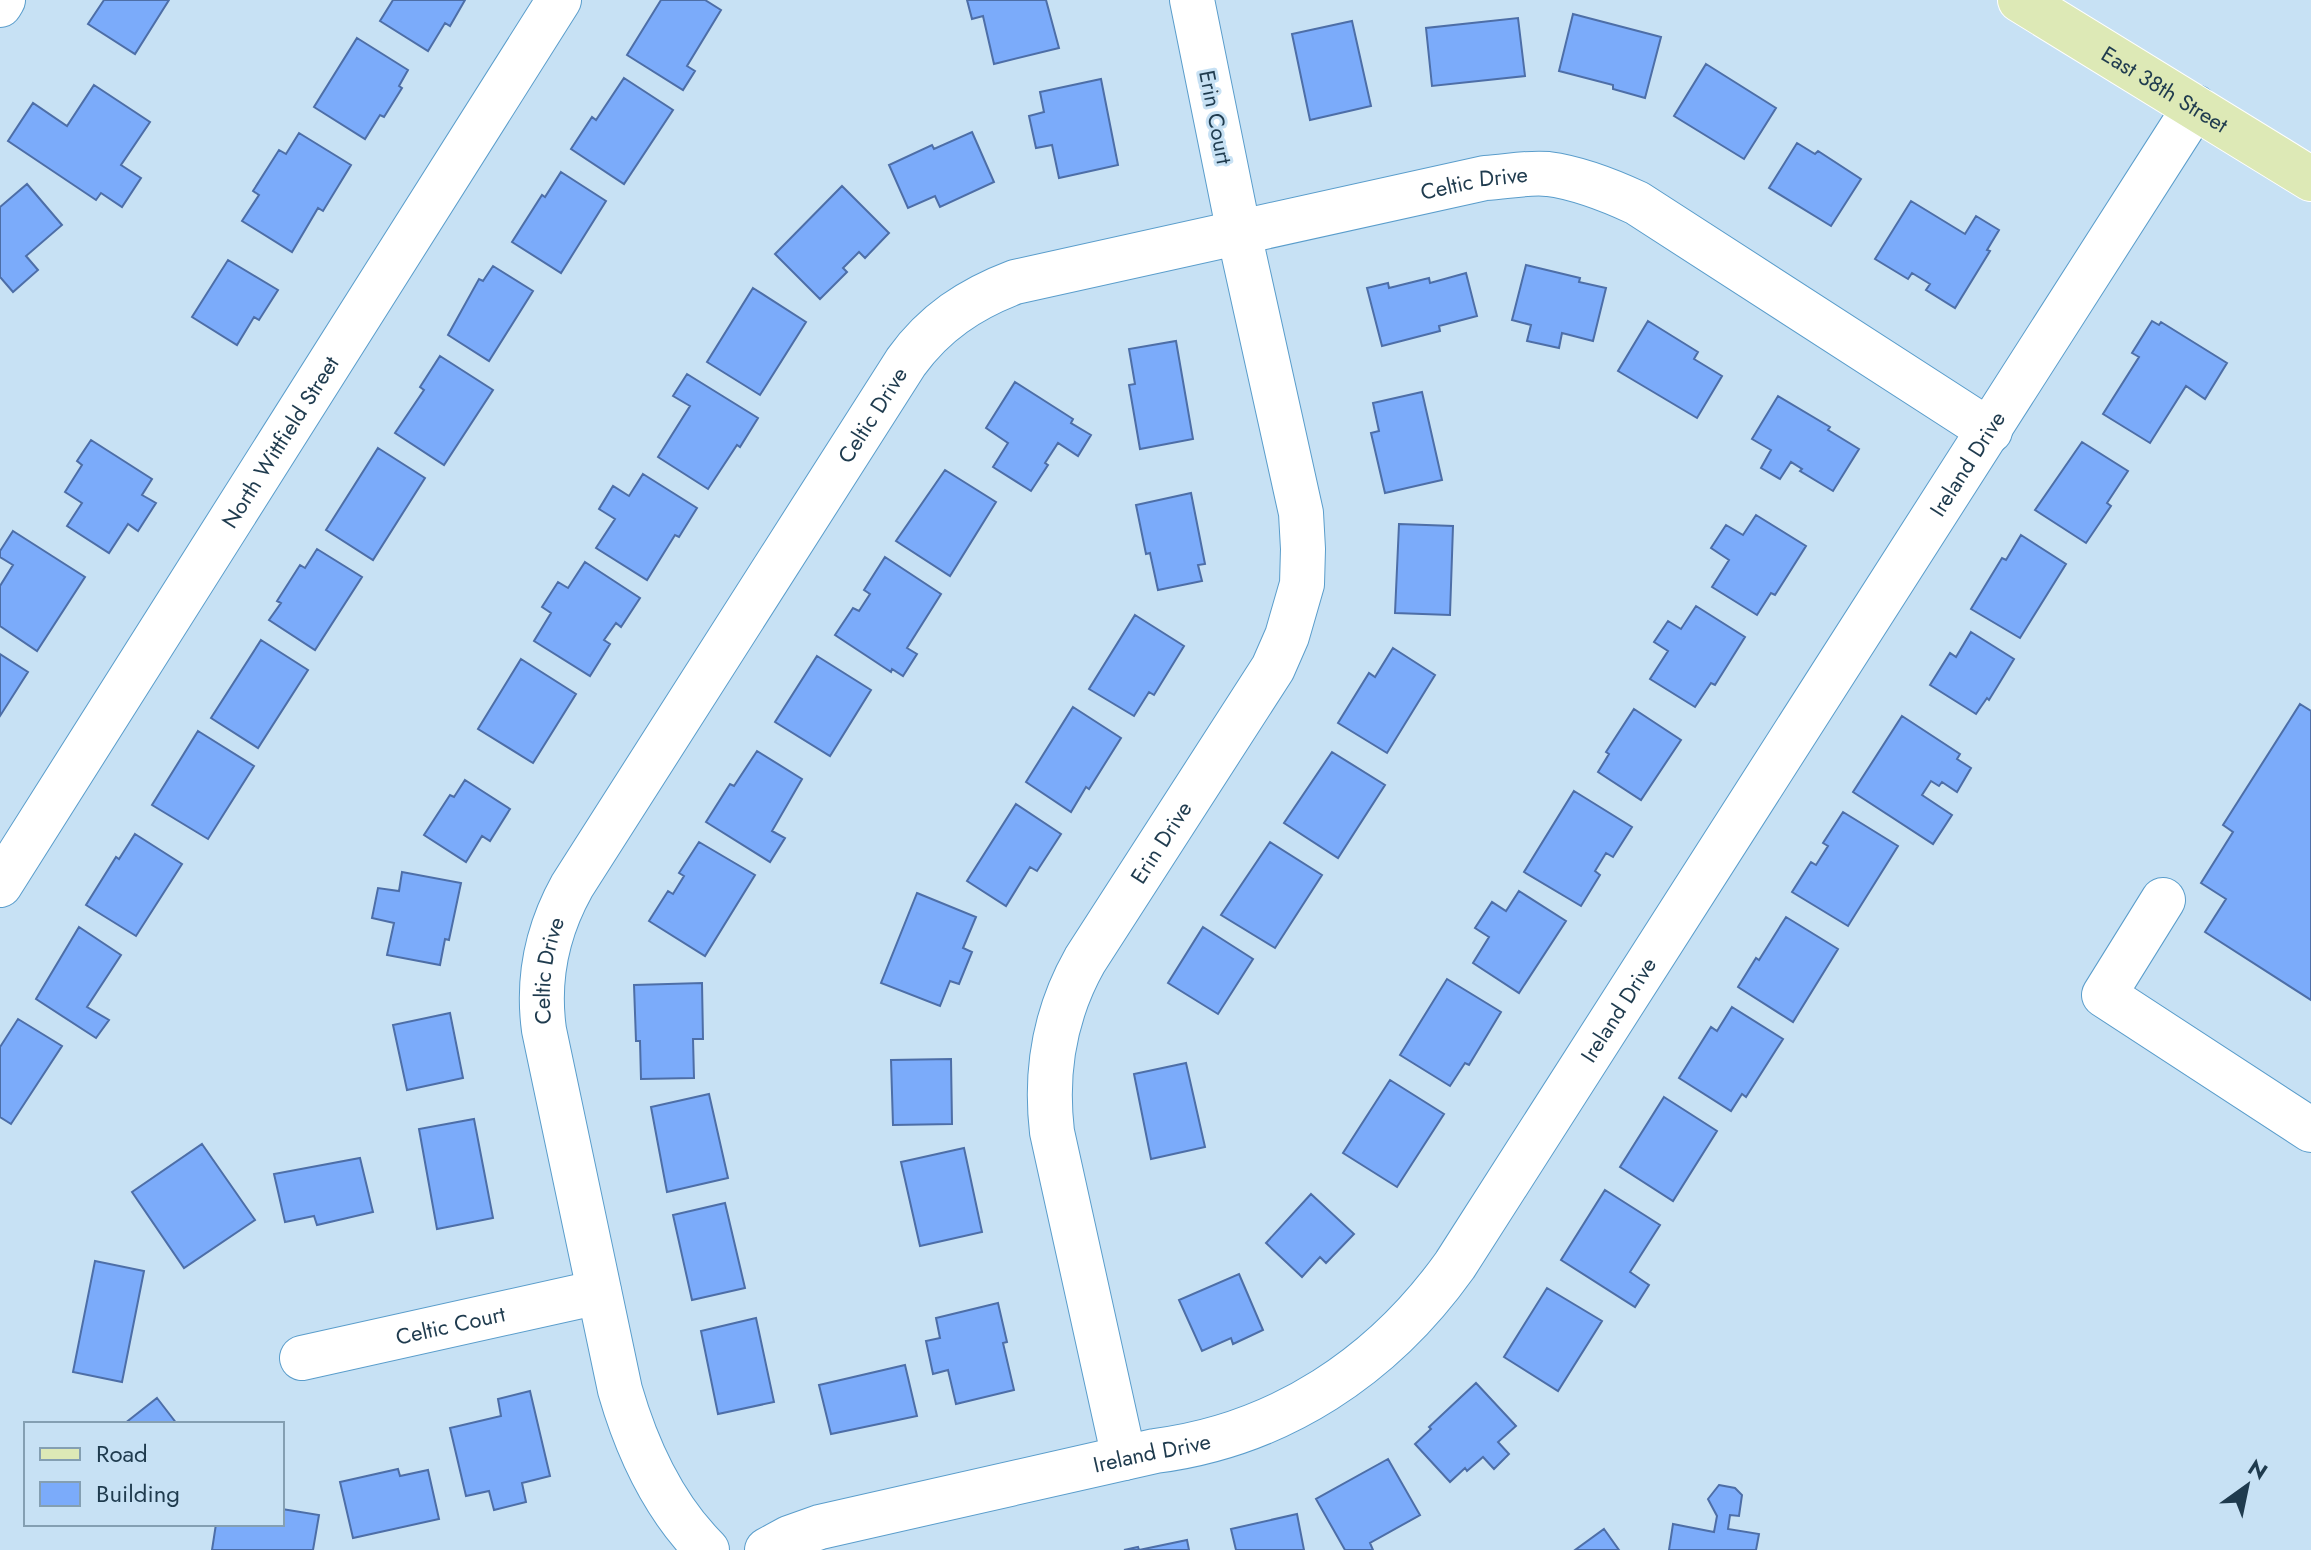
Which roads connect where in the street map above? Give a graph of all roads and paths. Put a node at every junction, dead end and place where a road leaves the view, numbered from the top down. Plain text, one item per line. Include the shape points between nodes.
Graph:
1 (3, 0) edge
2 (559, 0) edge
3 (1192, 0) edge
4 (2020, 0) edge
5 (0, 5) edge
6 (2195, 107) junction
7 (2311, 179) edge
8 (1239, 233) junction
9 (1990, 431) junction
10 (0, 885) edge
11 (2163, 900) dead end
12 (2311, 1130) edge
13 (599, 1292) junction
14 (302, 1358) dead end
15 (1124, 1458) junction
16 (707, 1550) edge
17 (767, 1550) edge

1 - 5 street
2 - 10 street, North Wittfield Street
3 - 8 street, Erin Court
4 - 6 main road, East 38th Street
6 - 7 main road, East 38th Street
6 - 9 street, Ireland Drive
8 - 9 street, Celtic Drive via 1485,178 1548,174 1593,184 1637,203
8 - 13 street, Celtic Drive via 1015,282 968,303 928,335 572,886 545,955 542,1012
8 - 15 street, Erin Drive via 1301,513 1298,602 1273,668 1077,975 1063,1008 1049,1078 1052,1132
9 - 15 street, Ireland Drive via 1422,1309 1357,1370 1277,1418 1190,1447
11 - 12 street via 2104,995
13 - 14 street, Celtic Court
13 - 16 street, Celtic Drive via 617,1381 643,1457 660,1489
15 - 17 street, Ireland Drive via 820,1527

